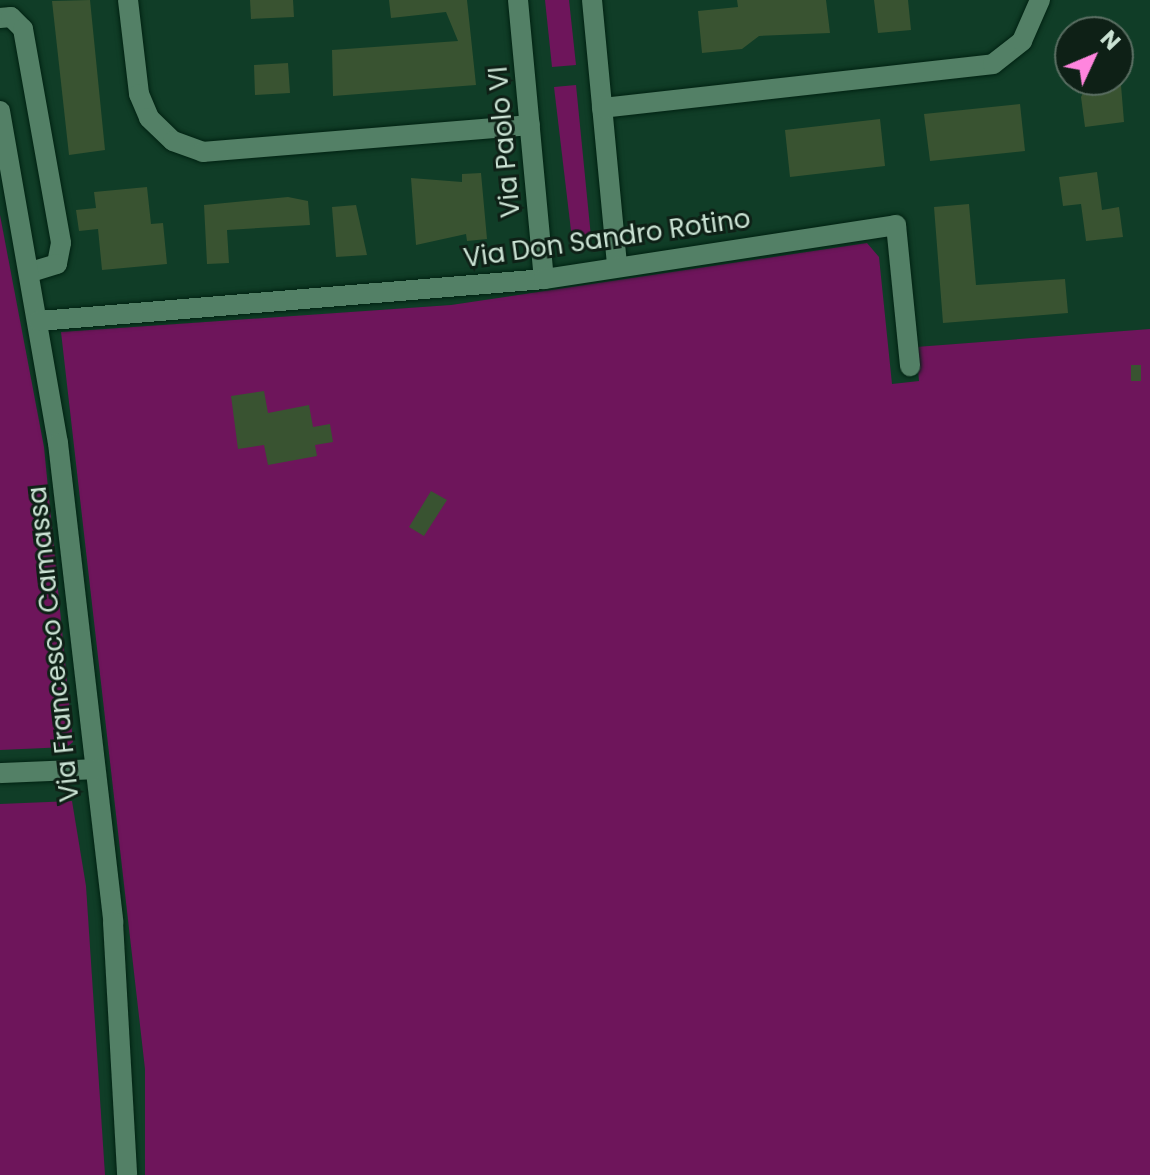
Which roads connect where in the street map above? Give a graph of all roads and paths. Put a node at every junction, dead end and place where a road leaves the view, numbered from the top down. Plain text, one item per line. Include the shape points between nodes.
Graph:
1 (128, 0) edge
2 (518, 0) edge
3 (592, 0) edge
4 (1040, 0) edge
5 (0, 18) edge
6 (602, 108) junction
7 (0, 111) edge
8 (530, 125) junction
9 (617, 263) junction
10 (31, 272) junction
11 (544, 279) junction
12 (39, 321) junction
13 (910, 366) dead end
14 (94, 769) junction
15 (0, 773) edge
16 (127, 1175) edge

1 - 8 street via 139,94 149,118 173,141 203,152
2 - 8 street, Via Paolo VI
3 - 6 street
4 - 6 street via 1022,41 993,64
5 - 10 street via 11,17 23,29 61,243 57,264
6 - 9 street
7 - 10 street, Via Francesco Camassa
8 - 11 street, Via Paolo VI
9 - 11 street, Via Don Sandro Rotino
9 - 13 street, Via Don Sandro Rotino via 896,225
10 - 12 street, Via Francesco Camassa
11 - 12 street, Via Don Sandro Rotino
12 - 14 street, Via Francesco Camassa
14 - 15 street
14 - 16 street, Via Francesco Camassa via 115,951

